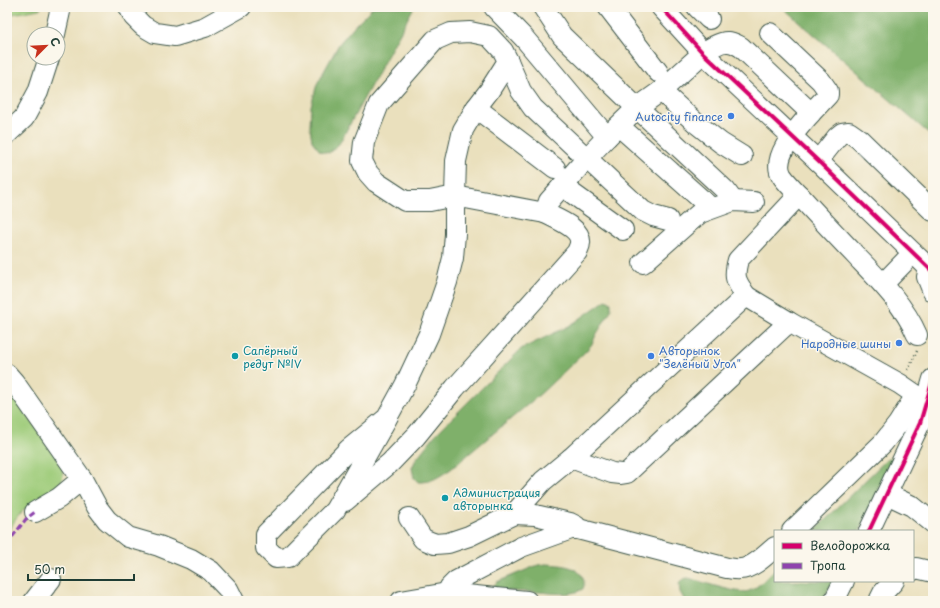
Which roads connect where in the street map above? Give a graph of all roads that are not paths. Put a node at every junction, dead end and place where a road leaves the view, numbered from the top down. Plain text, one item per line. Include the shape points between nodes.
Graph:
1 (60, 7) edge
2 (129, 7) edge
3 (241, 7) edge
4 (494, 7) edge
5 (543, 7) edge
6 (608, 7) edge
7 (661, 7) edge
8 (56, 26) edge
9 (770, 33) dead end
10 (703, 53) junction
11 (508, 61) junction
12 (46, 66) edge
13 (658, 72) dead end
14 (661, 91) junction
15 (476, 108) junction
16 (637, 108) junction
17 (811, 113) junction
18 (613, 132) junction
19 (7, 134) edge
20 (792, 136) junction
21 (742, 156) dead end
22 (587, 158) junction
23 (818, 160) junction
24 (555, 168) dead end
25 (562, 186) junction
26 (799, 195) junction
27 (455, 196) junction
28 (733, 201) junction
29 (754, 202) dead end
30 (711, 208) junction
31 (933, 211) edge
32 (545, 213) junction
33 (668, 220) dead end
34 (623, 230) dead end
35 (913, 253) junction
36 (643, 263) dead end
37 (931, 270) edge
38 (883, 284) junction
39 (933, 292) edge
40 (746, 296) junction
41 (789, 322) junction
42 (917, 343) road end
43 (7, 374) edge
44 (933, 379) edge
45 (922, 397) junction
46 (388, 418) junction
47 (571, 458) junction
48 (82, 479) junction
49 (887, 494) junction
50 (335, 510) junction
51 (35, 512) dead end
52 (514, 514) junction
53 (409, 518) dead end
54 (933, 523) edge
55 (578, 529) junction
56 (793, 530) edge
57 (869, 530) edge
58 (774, 548) edge
59 (914, 569) edge
60 (933, 572) edge
61 (51, 579) dead end
62 (844, 582) edge
63 (893, 582) edge
64 (447, 593) junction
65 (34, 601) edge
66 (234, 601) edge
67 (401, 601) edge
68 (527, 601) edge
69 (834, 601) edge
70 (879, 601) edge

1 - 8 street
2 - 3 street via 143,26 155,33 175,36 205,26
4 - 18 street
5 - 16 street via 562,36
6 - 13 street
7 - 10 street
9 - 17 street via 821,81 828,91 828,95
10 - 14 street
10 - 17 street via 723,43 734,43
10 - 20 street
11 - 15 street
11 - 22 street via 521,91 533,108
11 - 27 street via 503,51 488,36 470,32 451,33 434,40 379,104 364,142 362,161 368,173 376,182 406,200 430,201
12 - 19 street via 38,92 24,118
14 - 16 street
14 - 21 street via 697,124
15 - 24 street
15 - 27 street via 462,130 456,162
16 - 18 street
16 - 28 street via 725,190
17 - 20 street
18 - 22 street
18 - 30 street
20 - 23 street
20 - 26 street via 779,160 781,175
22 - 25 street
22 - 33 street via 643,211
23 - 31 street via 837,137 849,132
23 - 35 street
25 - 32 street via 549,201
25 - 34 street
26 - 38 street
26 - 40 street via 738,260 735,272 737,283
27 - 32 street
27 - 46 street via 453,258 447,282 429,334
28 - 29 street
28 - 30 street
30 - 36 street via 700,213
32 - 50 street via 577,231 581,242 577,252 390,464
35 - 37 street
35 - 38 street
37 - 39 street via 927,277
38 - 42 street via 912,324
40 - 41 street
40 - 47 street
41 - 45 street
41 - 47 street via 627,473 612,474
43 - 48 street
44 - 45 street
45 - 49 street via 920,423
45 - 56 street via 883,443
46 - 50 street
46 - 50 street via 349,449 266,534 266,548 276,558 288,557
47 - 52 street via 543,481
48 - 51 street via 59,498
48 - 66 street via 100,511 120,532 191,559 211,571 228,589
49 - 54 street via 912,506
49 - 57 street
52 - 53 street via 469,536 448,543 435,544 423,539
52 - 55 street via 535,515 570,523
55 - 58 street via 739,570 751,566
55 - 64 street via 565,531 521,547 456,581
59 - 60 street
61 - 65 street
62 - 69 street
63 - 70 street
64 - 67 street
64 - 68 street

